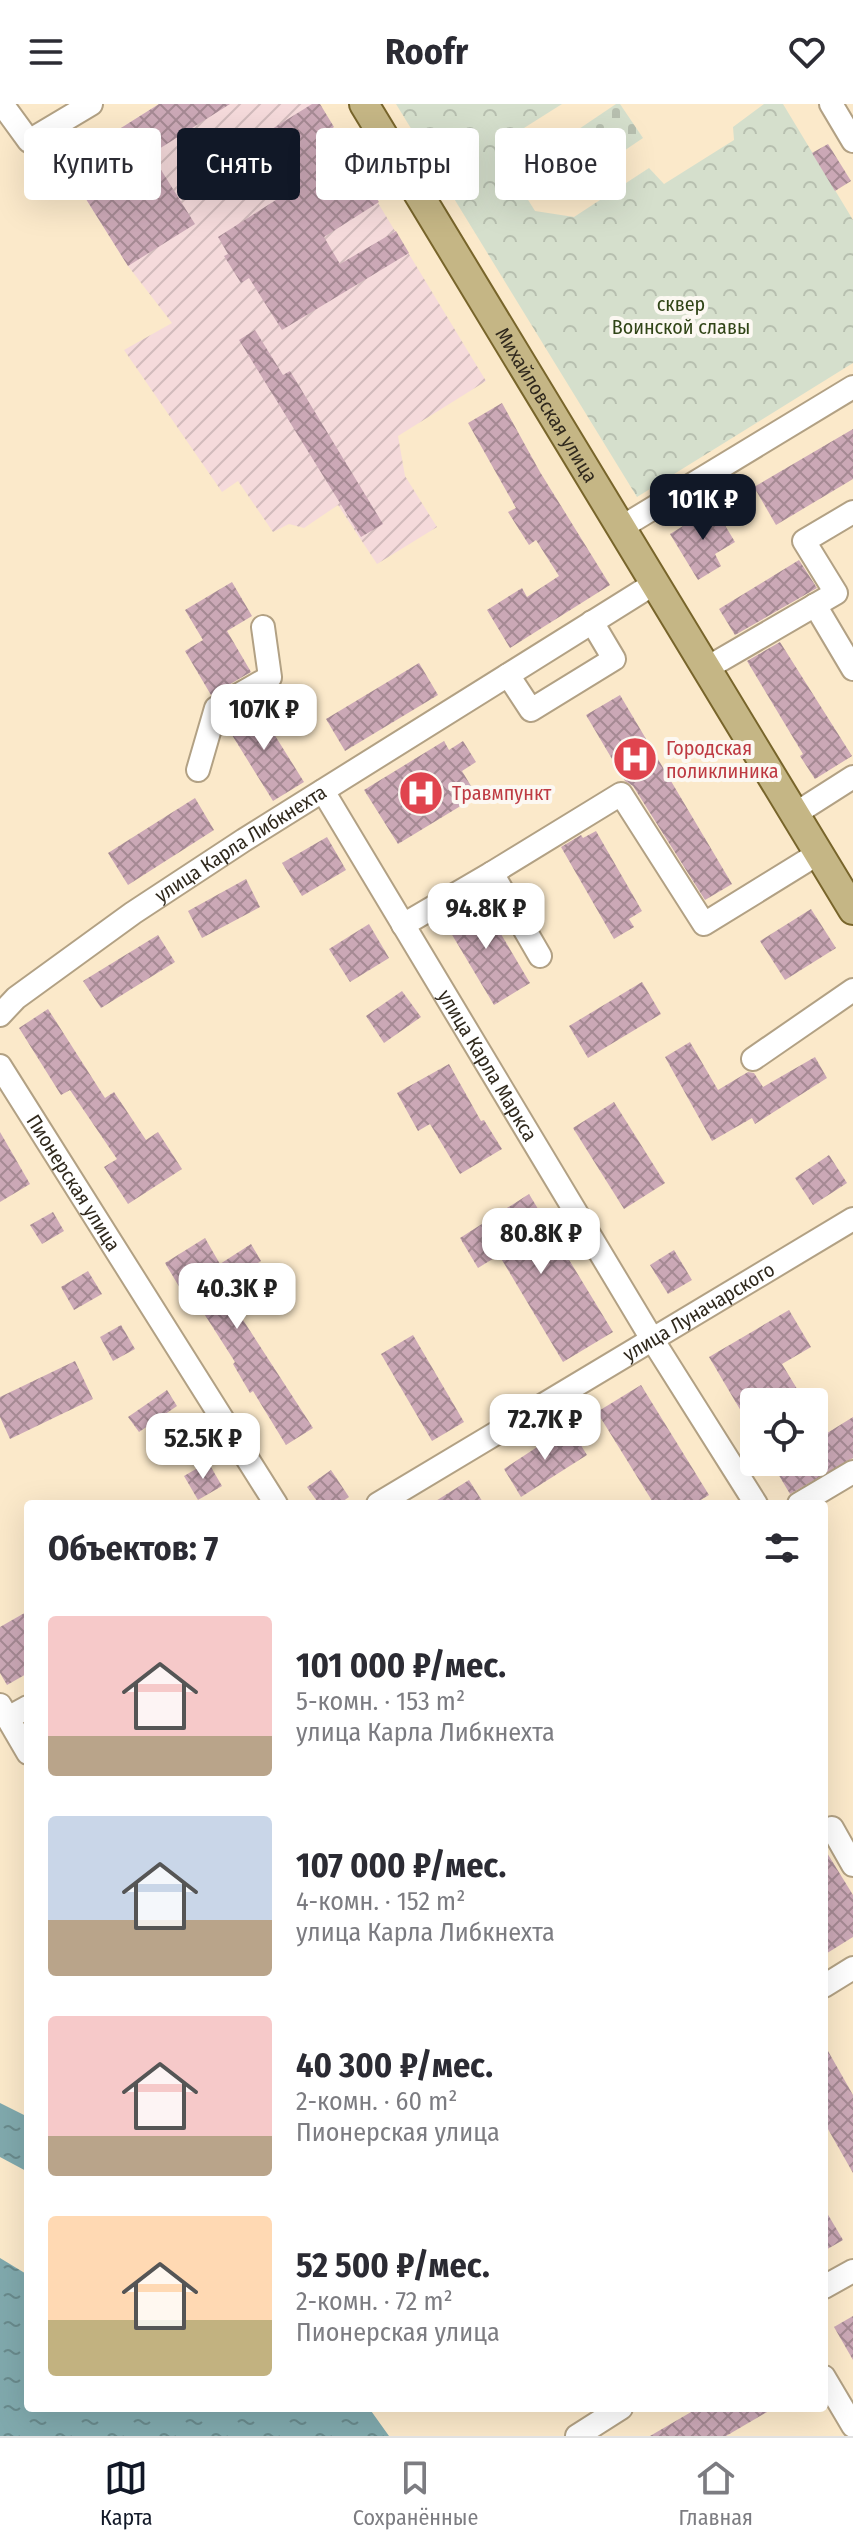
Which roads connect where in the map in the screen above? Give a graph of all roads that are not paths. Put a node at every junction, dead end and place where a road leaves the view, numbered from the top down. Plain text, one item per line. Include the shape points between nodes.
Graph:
1 (2, 104) edge
2 (91, 104) edge
3 (364, 104) edge
4 (831, 104) edge
5 (853, 141) edge
6 (853, 387) edge
7 (853, 512) edge
8 (622, 527) junction
9 (655, 583) junction
10 (815, 605) junction
11 (592, 622) junction
12 (263, 627) dead end
13 (707, 668) junction
14 (853, 669) edge
15 (508, 675) junction
16 (198, 770) dead end
17 (853, 777) edge
18 (323, 791) junction
19 (795, 814) junction
20 (819, 853) junction
21 (492, 873) junction
22 (853, 910) edge
23 (403, 925) junction
24 (540, 956) dead end
25 (853, 990) edge
26 (0, 1015) edge
27 (753, 1059) dead end
28 (0, 1066) edge
29 (853, 1219) edge
30 (652, 1339) junction
31 (853, 1472) edge
32 (273, 1500) edge
33 (385, 1500) edge
34 (753, 1500) edge
35 (806, 1500) edge
36 (24, 1708) edge
37 (4, 1712) edge
38 (24, 1746) edge
39 (832, 1828) dead end
40 (853, 1865) edge
41 (853, 1968) edge
42 (828, 1984) edge
43 (853, 2271) edge
44 (828, 2285) edge
45 (828, 2384) edge
46 (615, 2412) edge
47 (853, 2426) edge
48 (577, 2436) edge

1 - 2 street via 29,141
3 - 8 main road, Михайловская улица
4 - 5 street
6 - 8 street
7 - 10 street via 804,541 836,593
8 - 9 main road, Михайловская улица
9 - 11 street, улица Карла Либкнехта
9 - 13 main road, Михайловская улица
10 - 13 street
10 - 14 street
11 - 15 street, улица Карла Либкнехта
11 - 15 street via 614,659 531,710
12 - 16 street via 270,677 216,708
13 - 19 main road, Михайловская улица
15 - 18 street, улица Карла Либкнехта
17 - 19 street
18 - 23 street, улица Карла Маркса
18 - 26 street, улица Карла Либкнехта via 133,913
19 - 20 main road, Михайловская улица
20 - 21 street via 704,924 621,794
20 - 22 main road, Михайловская улица
21 - 23 street
21 - 24 street
23 - 30 street, улица Карла Маркса
25 - 27 street
28 - 32 street, Пионерская улица
29 - 30 street, улица Луначарского
30 - 33 street, улица Луначарского
30 - 34 street, улица Карла Маркса
31 - 35 street
36 - 37 street
37 - 38 street
39 - 40 street
41 - 42 street
43 - 44 street
45 - 47 street
46 - 48 street

